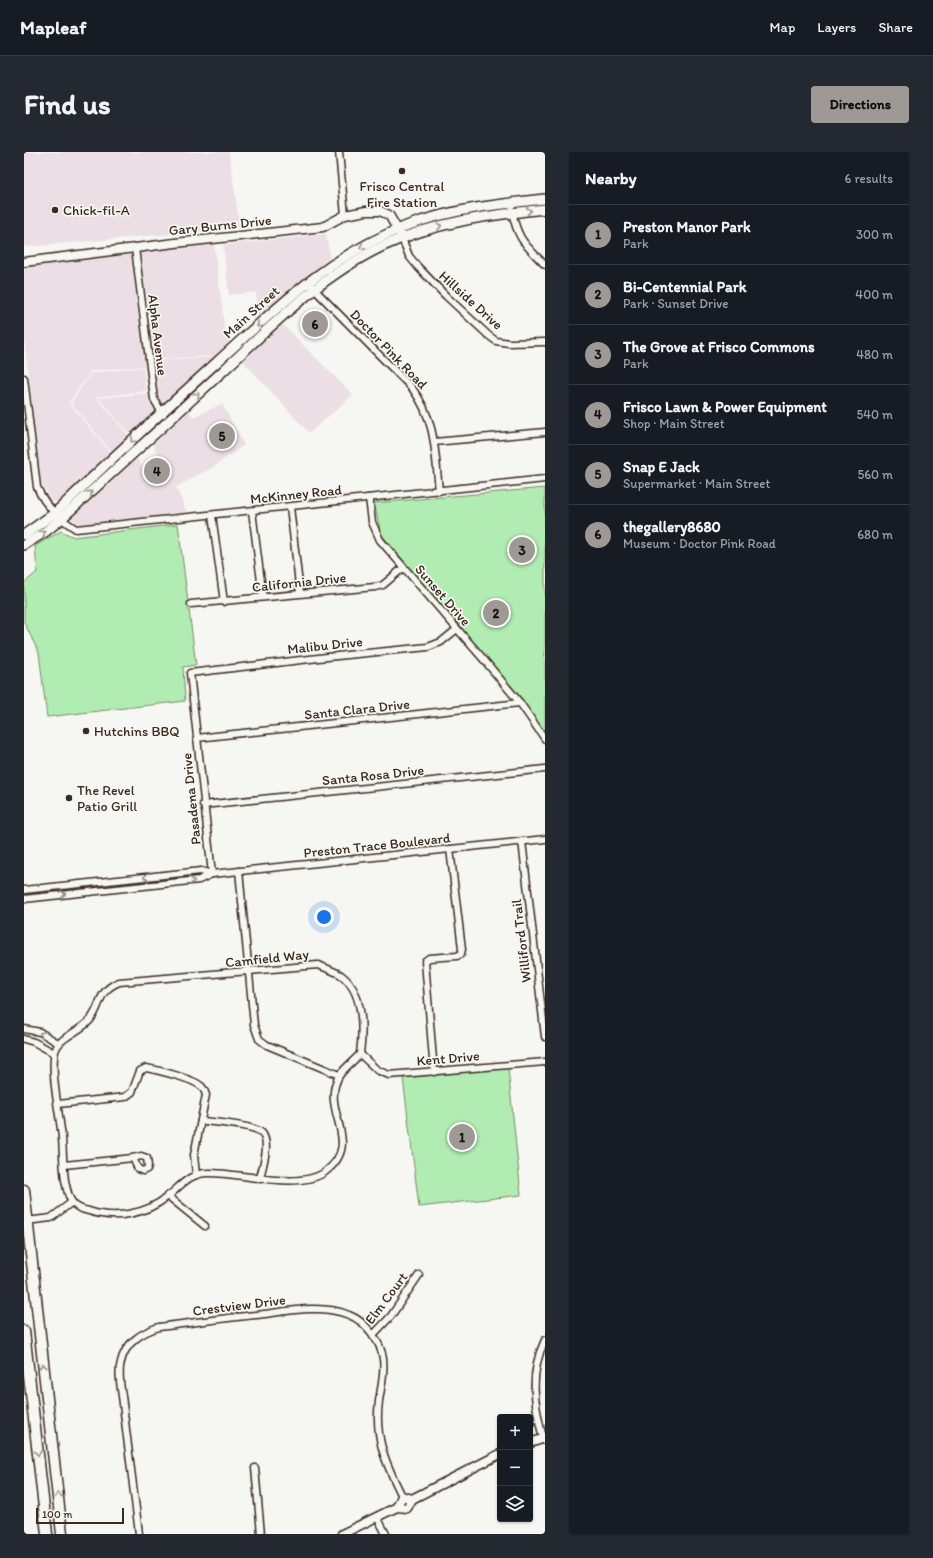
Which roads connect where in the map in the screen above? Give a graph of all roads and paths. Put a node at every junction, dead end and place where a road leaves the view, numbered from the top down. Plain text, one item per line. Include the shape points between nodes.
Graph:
1 (339, 152) edge
2 (545, 199) edge
3 (511, 203) junction
4 (545, 209) edge
5 (513, 213) junction
6 (344, 215) junction
7 (400, 234) junction
8 (135, 248) junction
9 (24, 262) edge
10 (545, 265) edge
11 (308, 282) junction
12 (314, 289) junction
13 (545, 342) edge
14 (24, 378) edge
15 (162, 413) junction
16 (168, 421) junction
17 (545, 432) edge
18 (434, 442) junction
19 (545, 479) edge
20 (439, 491) junction
21 (369, 498) junction
22 (290, 507) junction
23 (252, 511) junction
24 (212, 515) junction
25 (58, 516) junction
26 (24, 535) edge
27 (24, 545) edge
28 (404, 568) junction
29 (300, 593) junction
30 (263, 598) junction
31 (224, 602) junction
32 (191, 604) dead end
33 (456, 629) junction
34 (190, 674) joint
35 (520, 703) junction
36 (197, 738) junction
37 (545, 739) edge
38 (545, 769) edge
39 (203, 805) junction
40 (545, 839) edge
41 (522, 841) junction
42 (450, 849) junction
43 (239, 871) junction
44 (212, 874) junction
45 (84, 883) junction
46 (24, 890) edge
47 (85, 892) junction
48 (24, 899) edge
49 (249, 972) junction
50 (24, 1028) edge
51 (545, 1037) edge
52 (24, 1039) edge
53 (58, 1043) junction
54 (54, 1053) junction
55 (360, 1054) junction
56 (545, 1062) edge
57 (434, 1072) junction
58 (340, 1075) junction
59 (58, 1104) junction
60 (201, 1121) junction
61 (133, 1158) dead end
62 (64, 1165) junction
63 (196, 1175) junction
64 (260, 1179) junction
65 (24, 1190) edge
66 (168, 1196) junction
67 (72, 1202) junction
68 (26, 1221) edge
69 (205, 1226) dead end
70 (419, 1275) dead end
71 (24, 1331) edge
72 (373, 1335) junction
73 (545, 1340) edge
74 (544, 1438) edge
75 (533, 1442) edge
76 (497, 1456) edge
77 (255, 1468) dead end
78 (402, 1496) junction
79 (412, 1499) junction
80 (397, 1507) junction
81 (377, 1517) junction
82 (47, 1534) edge
83 (62, 1534) edge
84 (139, 1534) edge
85 (260, 1534) edge
86 (342, 1534) edge
87 (386, 1534) edge

1 - 6 street
2 - 3 main road, Main Street
3 - 5 street
3 - 7 main road, Main Street via 450,213
5 -> 4 main road, Main Street
7 -> 5 main road, Main Street via 476,217
5 - 10 street via 522,242
6 - 7 street, Gary Burns Drive via 380,211 389,215
6 - 8 street, Gary Burns Drive via 323,227
7 -> 11 main road, Main Street via 346,255
7 - 12 main road, Main Street
7 - 13 street, Hillside Drive via 409,256 418,267 496,341
8 - 9 street, Gary Burns Drive
8 - 15 street, Alpha Avenue via 154,399
11 - 12 street, Doctor Pink Road
11 -> 15 main road, Main Street
16 -> 12 main road, Main Street
12 - 18 street, Doctor Pink Road via 412,388 428,412
14 - 25 street via 37,487
15 - 16 street, Alpha Avenue
15 -> 25 main road, Main Street
25 -> 16 main road, Main Street
17 - 18 street
18 - 20 street, Doctor Pink Road
19 - 20 street, McKinney Road
20 - 21 street, McKinney Road
21 - 22 street, McKinney Road
21 - 28 street, Sunset Drive via 372,522 377,535
22 - 23 street, McKinney Road
22 - 29 street
23 - 24 street, McKinney Road
23 - 30 street
24 - 25 street, McKinney Road via 76,529
24 - 31 street
25 - 26 main road, Main Street
27 -> 25 main road, Main Street via 45,532
28 - 29 street, California Drive via 383,585
28 - 33 street, Sunset Drive
29 - 30 street, California Drive
30 - 31 street, California Drive
31 - 32 street, California Drive
33 - 34 street, Malibu Drive via 440,642 428,647
33 - 35 street, Sunset Drive
34 - 36 street, Pasadena Drive
35 - 36 street, Santa Clara Drive
35 - 37 street, Sunset Drive
36 - 39 street, Pasadena Drive
38 - 39 street, Santa Rosa Drive
39 - 44 street, Pasadena Drive
40 - 41 street, Preston Trace Boulevard
41 - 42 street, Preston Trace Boulevard
41 - 51 street, Williford Trail
42 - 43 street, Preston Trace Boulevard
42 - 57 street via 462,948 461,954 457,956 429,958 425,961
43 - 44 street, Preston Trace Boulevard
43 - 49 street
44 -> 45 street, Preston Trace Boulevard via 202,871
47 -> 44 street, Preston Trace Boulevard via 199,880
45 - 46 street, Preston Trace Boulevard
45 - 47 street
48 -> 47 street, Preston Trace Boulevard
49 - 53 street, Camfield Way via 119,982 104,991 90,1019
49 - 55 street, Camfield Way via 318,965 342,976 351,986 358,1002 362,1027
49 - 58 street via 254,1025 259,1039
53 -> 50 street via 40,1032
52 - 54 street
53 - 54 street
54 - 59 street
55 - 57 street, Kent Drive via 377,1070 389,1075
55 - 58 street
56 - 57 street, Kent Drive
58 - 64 street via 334,1102 343,1136 341,1152 336,1162 324,1173 310,1178
59 - 60 street via 125,1097 132,1092 140,1071 146,1068 202,1086 206,1095
59 - 62 street
60 - 63 street via 194,1155
60 - 64 street via 252,1128 261,1133 264,1138 265,1155
61 - 62 street
62 - 67 street via 65,1182
63 - 64 street via 211,1173
63 - 66 street via 187,1179
65 - 68 main road
66 - 67 street via 153,1208 116,1215 90,1212
66 - 69 street
67 - 68 street via 51,1218
83 -> 68 main road
70 - 72 street, Elm Court via 391,1316
71 -> 82 main road
72 - 78 street, Crestview Drive via 383,1357 378,1433 388,1468
72 - 84 street, Crestview Drive via 364,1324 349,1315 335,1311 306,1309 159,1326 138,1337 130,1344 120,1362
73 - 74 street via 534,1373 537,1414
74 - 75 street
76 - 79 street
77 - 85 street
78 - 79 street
78 - 80 street
79 - 80 street via 407,1508
80 - 81 street
81 - 86 street
81 - 87 street

